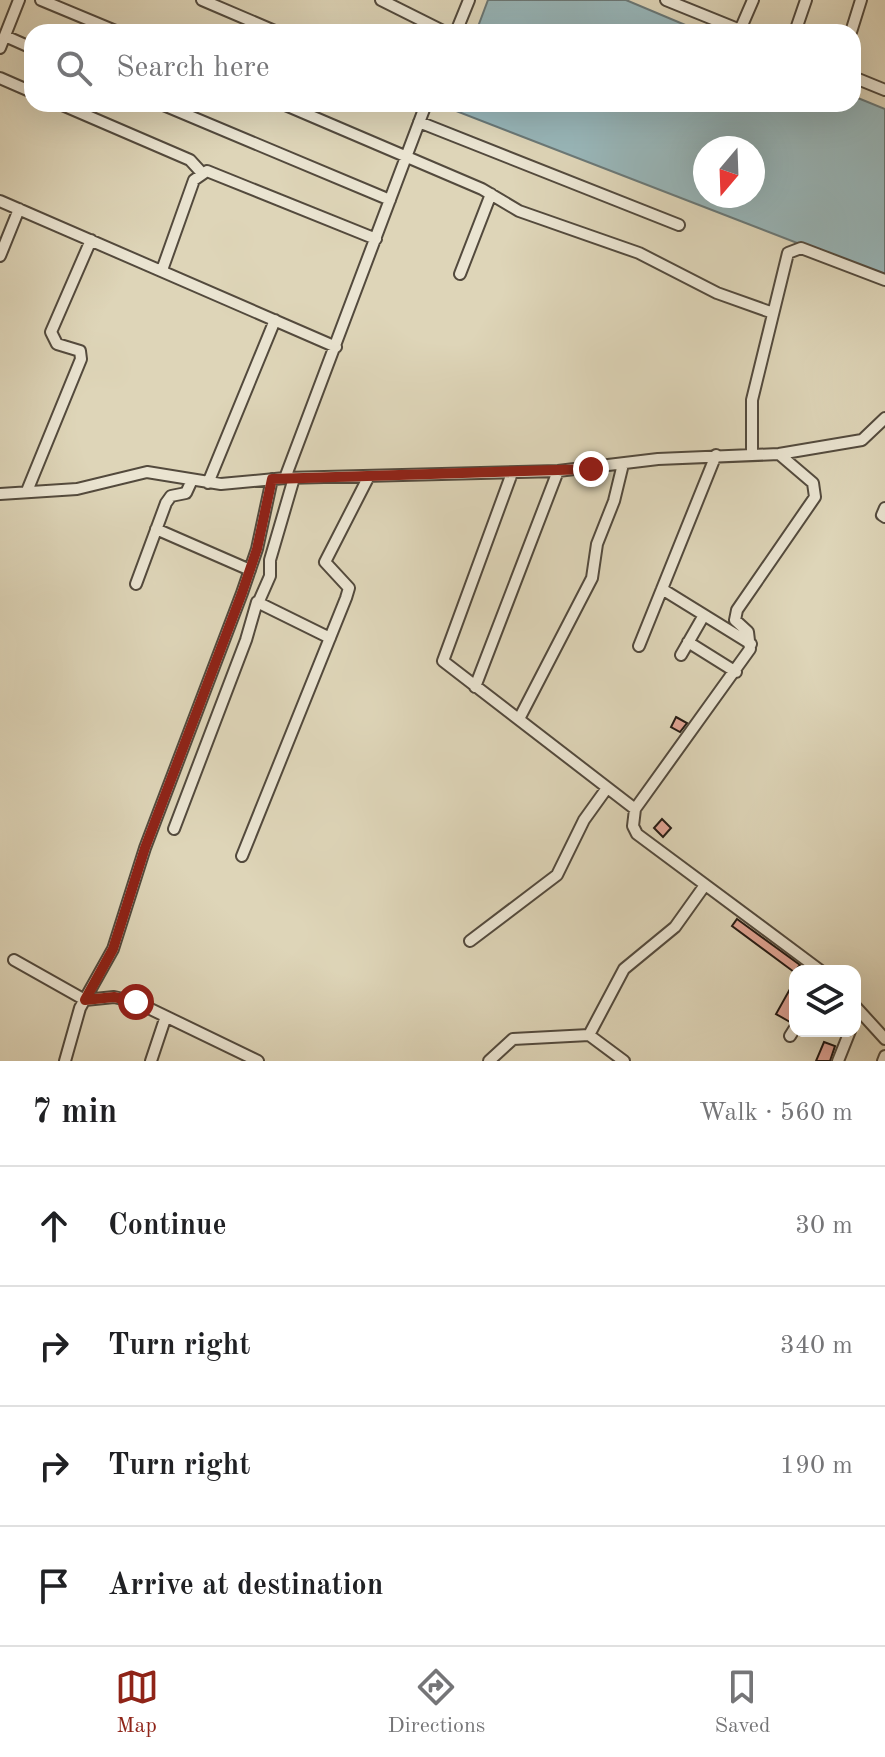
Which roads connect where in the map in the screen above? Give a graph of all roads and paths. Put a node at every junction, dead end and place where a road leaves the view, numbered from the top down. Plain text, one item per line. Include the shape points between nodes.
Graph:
1 (19, 0) edge
2 (41, 0) edge
3 (202, 0) edge
4 (382, 0) edge
5 (469, 0) edge
6 (666, 0) edge
7 (753, 0) edge
8 (806, 0) edge
9 (861, 0) edge
10 (5, 22) edge
11 (99, 24) edge
12 (258, 24) edge
13 (429, 24) edge
14 (459, 24) edge
15 (726, 24) edge
16 (745, 24) edge
17 (798, 24) edge
18 (854, 24) edge
19 (5, 36) junction
20 (24, 44) edge
21 (0, 48) edge
22 (0, 78) edge
23 (861, 80) edge
24 (24, 88) edge
25 (884, 89) edge
26 (79, 112) edge
27 (180, 112) edge
28 (301, 112) edge
29 (423, 112) edge
30 (419, 122) junction
31 (405, 159) junction
32 (201, 172) junction
33 (491, 194) junction
34 (390, 200) junction
35 (0, 201) edge
36 (19, 209) junction
37 (679, 225) dead end
38 (376, 239) junction
39 (91, 240) junction
40 (0, 256) edge
41 (162, 270) junction
42 (460, 274) dead end
43 (885, 280) edge
44 (773, 313) junction
45 (275, 320) junction
46 (336, 347) junction
47 (885, 418) edge
48 (752, 454) junction
49 (779, 454) junction
50 (716, 455) junction
51 (623, 464) junction
52 (558, 471) junction
53 (512, 473) junction
54 (369, 476) junction
55 (289, 478) junction
56 (272, 479) junction
57 (192, 480) junction
58 (208, 483) junction
59 (27, 491) junction
60 (0, 494) edge
61 (885, 508) edge
62 (885, 517) edge
63 (156, 529) junction
64 (250, 570) junction
65 (136, 584) dead end
66 (662, 589) junction
67 (259, 601) junction
68 (704, 615) junction
69 (330, 638) junction
70 (688, 642) junction
71 (751, 644) junction
72 (639, 646) dead end
73 (681, 655) dead end
74 (736, 672) junction
75 (475, 687) junction
76 (519, 719) junction
77 (607, 788) junction
78 (635, 809) junction
79 (174, 829) dead end
80 (242, 856) dead end
81 (705, 885) junction
82 (470, 941) dead end
83 (14, 960) dead end
84 (813, 965) edge
85 (85, 1000) junction
86 (861, 1016) edge
87 (165, 1019) junction
88 (589, 1035) junction
89 (848, 1037) edge
90 (885, 1039) edge
91 (244, 1058) edge
92 (65, 1061) edge
93 (151, 1061) edge
94 (258, 1061) edge
95 (489, 1061) edge
96 (624, 1061) edge
97 (838, 1061) edge

1 - 10 street
2 - 11 street
3 - 12 street
4 - 13 street
5 - 14 street
6 - 15 street
7 - 16 street
8 - 17 street
9 - 18 street
10 - 19 street
19 - 20 street
19 - 21 street
22 - 24 street
23 - 25 street
26 - 32 street via 190,160
27 - 34 street
28 - 31 street
29 - 30 street
30 - 31 street
30 - 37 street
31 - 33 street
31 - 34 street
32 - 38 street
32 - 41 street via 185,199
33 - 42 street
33 - 44 street via 519,211 639,253 717,293
34 - 38 street
35 - 36 street
36 - 39 street
36 - 40 street
38 - 46 street
39 - 41 street
39 - 59 street via 51,332 57,344 80,351 81,359
41 - 45 street
43 - 44 street via 796,248 786,259
44 - 48 street via 751,409
45 - 46 street
45 - 58 street
46 - 55 street
47 - 49 street via 862,440
48 - 49 street
48 - 50 street
49 - 71 street via 813,483 816,492 737,610 735,620 748,632
50 - 51 street
50 - 66 street
51 - 52 street
51 - 76 street via 592,578
52 - 53 street
52 - 75 street
53 - 54 street
53 - 75 street via 443,657 446,666
54 - 55 street
54 - 69 street via 327,553 328,569 349,588
55 - 56 street
55 - 67 street via 270,576
56 - 58 street
56 - 64 street
57 - 58 street
57 - 59 street via 147,472 77,489
57 - 63 street via 186,493 168,498
59 - 60 street
61 - 62 street
63 - 64 street
63 - 65 street
64 - 85 street via 145,848 113,949
66 - 68 street
66 - 72 street
67 - 69 street
67 - 79 street
68 - 70 street
68 - 71 street
69 - 80 street
70 - 73 street
70 - 74 street
71 - 74 street
74 - 78 street
75 - 76 street
76 - 77 street
77 - 78 street
77 - 82 street via 557,875
78 - 81 street via 637,834
81 - 84 street
81 - 88 street via 675,927 624,969
83 - 85 street
85 - 87 street via 114,997 136,1002
85 - 92 street
86 - 90 street
87 - 91 street
87 - 93 street
88 - 95 street via 513,1039
88 - 96 street
89 - 97 street
91 - 94 street

